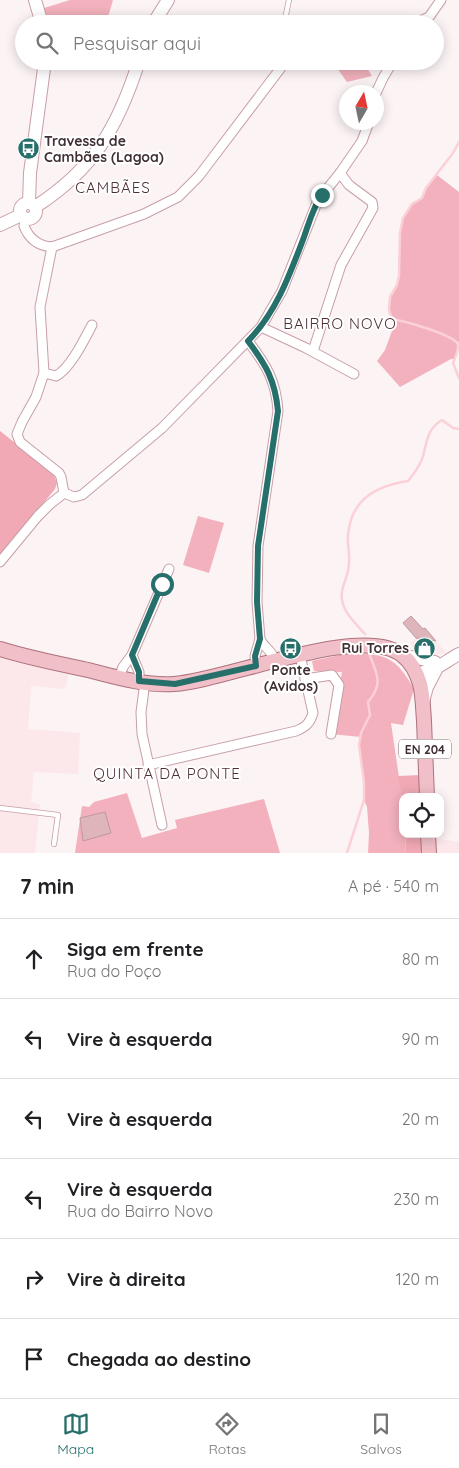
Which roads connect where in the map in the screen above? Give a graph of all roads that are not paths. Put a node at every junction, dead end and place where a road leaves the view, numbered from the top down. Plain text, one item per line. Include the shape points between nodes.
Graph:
1 (34, 0) edge
2 (168, 0) edge
3 (289, 0) edge
4 (441, 0) edge
5 (39, 15) edge
6 (159, 15) edge
7 (286, 15) edge
8 (430, 15) edge
9 (44, 70) edge
10 (136, 70) edge
11 (276, 70) edge
12 (387, 70) edge
13 (379, 85) edge
14 (366, 130) edge
15 (340, 173) junction
16 (32, 205) junction
17 (24, 217) junction
18 (0, 225) edge
19 (52, 247) junction
20 (92, 325) dead end
21 (261, 327) junction
22 (248, 341) junction
23 (312, 351) junction
24 (44, 373) junction
25 (354, 374) dead end
26 (64, 494) junction
27 (0, 562) edge
28 (169, 569) dead end
29 (260, 639) junction
30 (0, 649) edge
31 (132, 655) junction
32 (300, 655) junction
33 (402, 655) junction
34 (456, 655) edge
35 (275, 661) junction
36 (436, 665) junction
37 (256, 666) junction
38 (416, 673) junction
39 (120, 678) junction
40 (305, 679) junction
41 (142, 682) junction
42 (423, 702) junction
43 (331, 734) dead end
44 (148, 765) junction
45 (427, 793) edge
46 (0, 808) edge
47 (162, 825) dead end
48 (428, 838) edge
49 (54, 844) dead end
50 (428, 853) edge

1 - 5 street
2 - 6 street
3 - 7 lane
4 - 8 street
9 - 16 street via 30,173
10 - 16 street via 120,113 94,156 71,181 52,196
11 - 19 street via 199,176 178,197 144,214
12 - 13 street
14 - 15 street
15 - 21 street via 318,200 282,291
15 - 23 street via 349,185 372,202 373,208 341,265
16 - 17 street via 24,204 20,208
17 - 18 street
17 - 19 street via 24,226 30,237 43,246
19 - 24 street via 40,307
20 - 24 street via 60,374
21 - 22 street
21 - 23 street
22 - 26 street via 128,458 82,495
22 - 29 street via 272,378 278,411 258,546
23 - 25 street
24 - 26 street via 17,434 20,442 59,473
26 - 27 street via 38,516
28 - 31 street
29 - 35 street
29 - 37 street
30 - 39 main road
31 - 39 street
31 - 41 street
32 - 33 main road via 356,645 383,647
32 - 35 main road
32 - 40 street
33 - 36 street
33 - 38 main road, EN 204
34 - 36 street
35 - 37 main road
36 - 38 street via 425,673
36 - 42 street
37 - 41 main road via 175,684
38 - 42 main road, EN 204
39 - 41 main road
40 - 43 street via 332,675 339,685
40 - 44 street via 313,712 311,721 304,728
41 - 44 street via 142,734
42 - 45 main road, EN 204
44 - 47 street
46 - 49 lane via 58,815
48 - 50 main road

